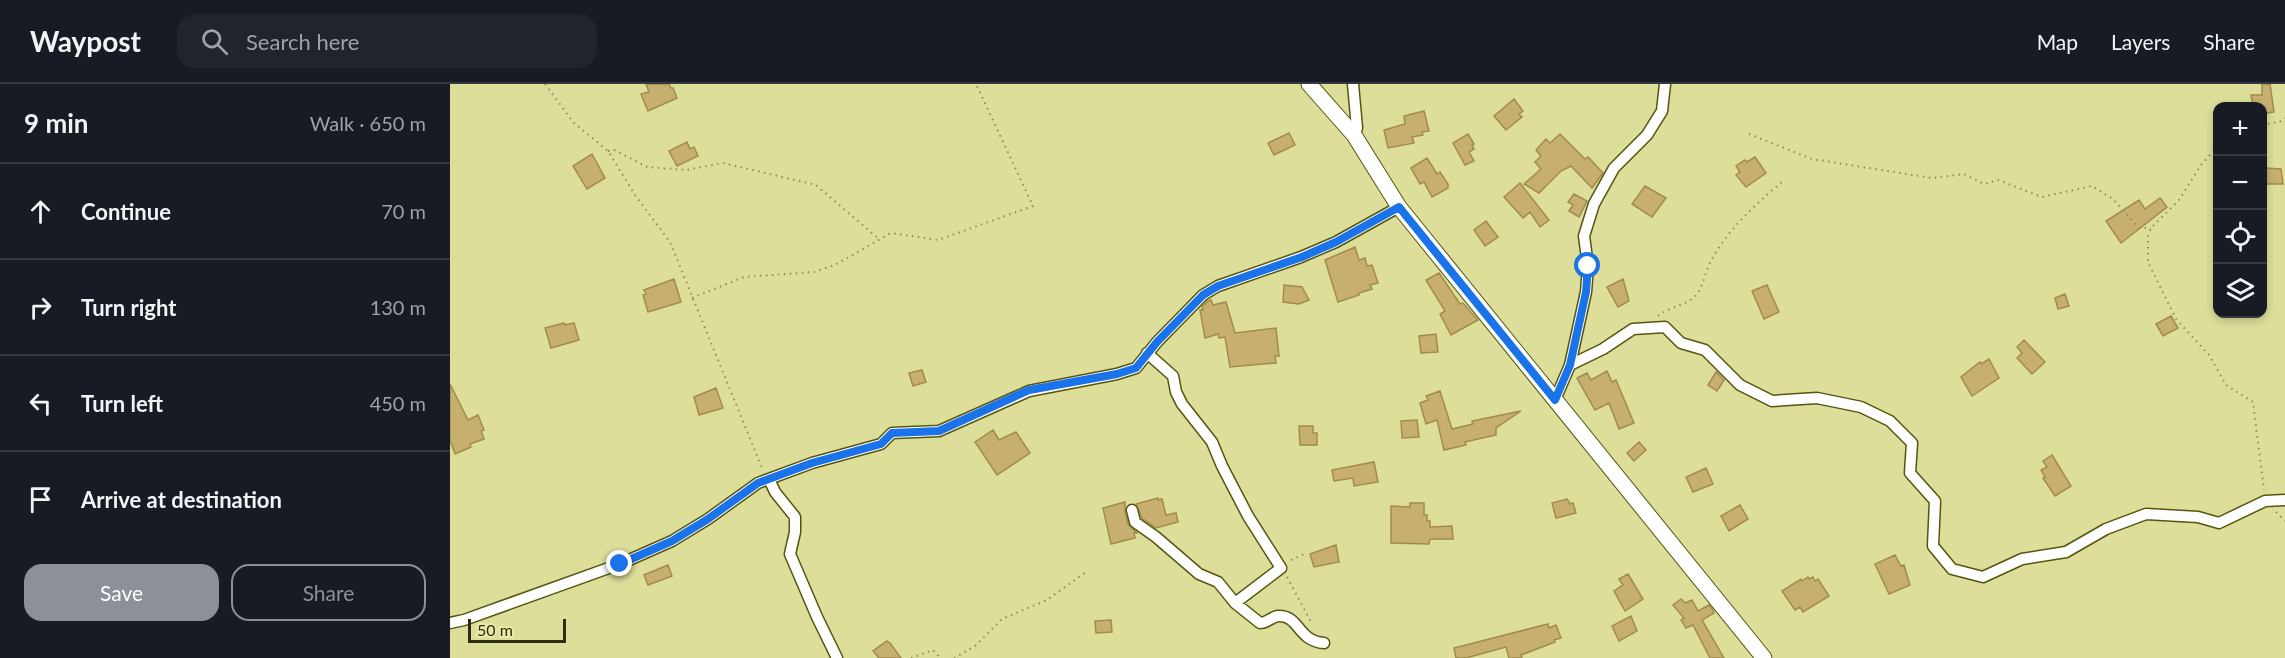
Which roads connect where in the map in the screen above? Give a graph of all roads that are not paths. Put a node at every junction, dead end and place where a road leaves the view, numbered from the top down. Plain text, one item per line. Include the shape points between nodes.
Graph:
1 (1309, 84) edge
2 (1353, 84) edge
3 (1665, 84) edge
4 (1354, 135) junction
5 (1399, 207) junction
6 (1147, 353) junction
7 (1570, 365) junction
8 (1555, 400) junction
9 (769, 479) junction
10 (2285, 500) edge
11 (1132, 510) dead end
12 (1235, 603) junction
13 (450, 623) edge
14 (1324, 643) road end
15 (837, 658) edge
16 (1764, 658) edge

1 - 4 street
2 - 4 street via 1357,128
3 - 7 street via 1662,111 1647,135 1614,168 1594,204 1584,236 1586,292
4 - 5 street
5 - 6 street via 1302,257 1218,286 1203,295
5 - 8 street
6 - 9 street via 1136,368 1029,390 939,431 892,433 881,444
6 - 12 street via 1173,376 1182,404 1212,442 1248,516 1281,568
7 - 8 street
7 - 10 street via 1633,329 1665,327 1681,343 1705,350 1740,385 1772,401 1817,398 1861,407 1890,421 1912,443 1910,472 1935,501 1933,546 1952,569 1983,576 2022,559 2066,552 2106,529 2146,513 2198,517 2219,523 2265,501
8 - 16 street
9 - 13 street via 672,541 620,564
9 - 15 street via 795,517 790,554
11 - 12 street via 1135,522 1199,573 1218,582
12 - 14 street via 1260,623 1281,616 1293,621 1308,639

